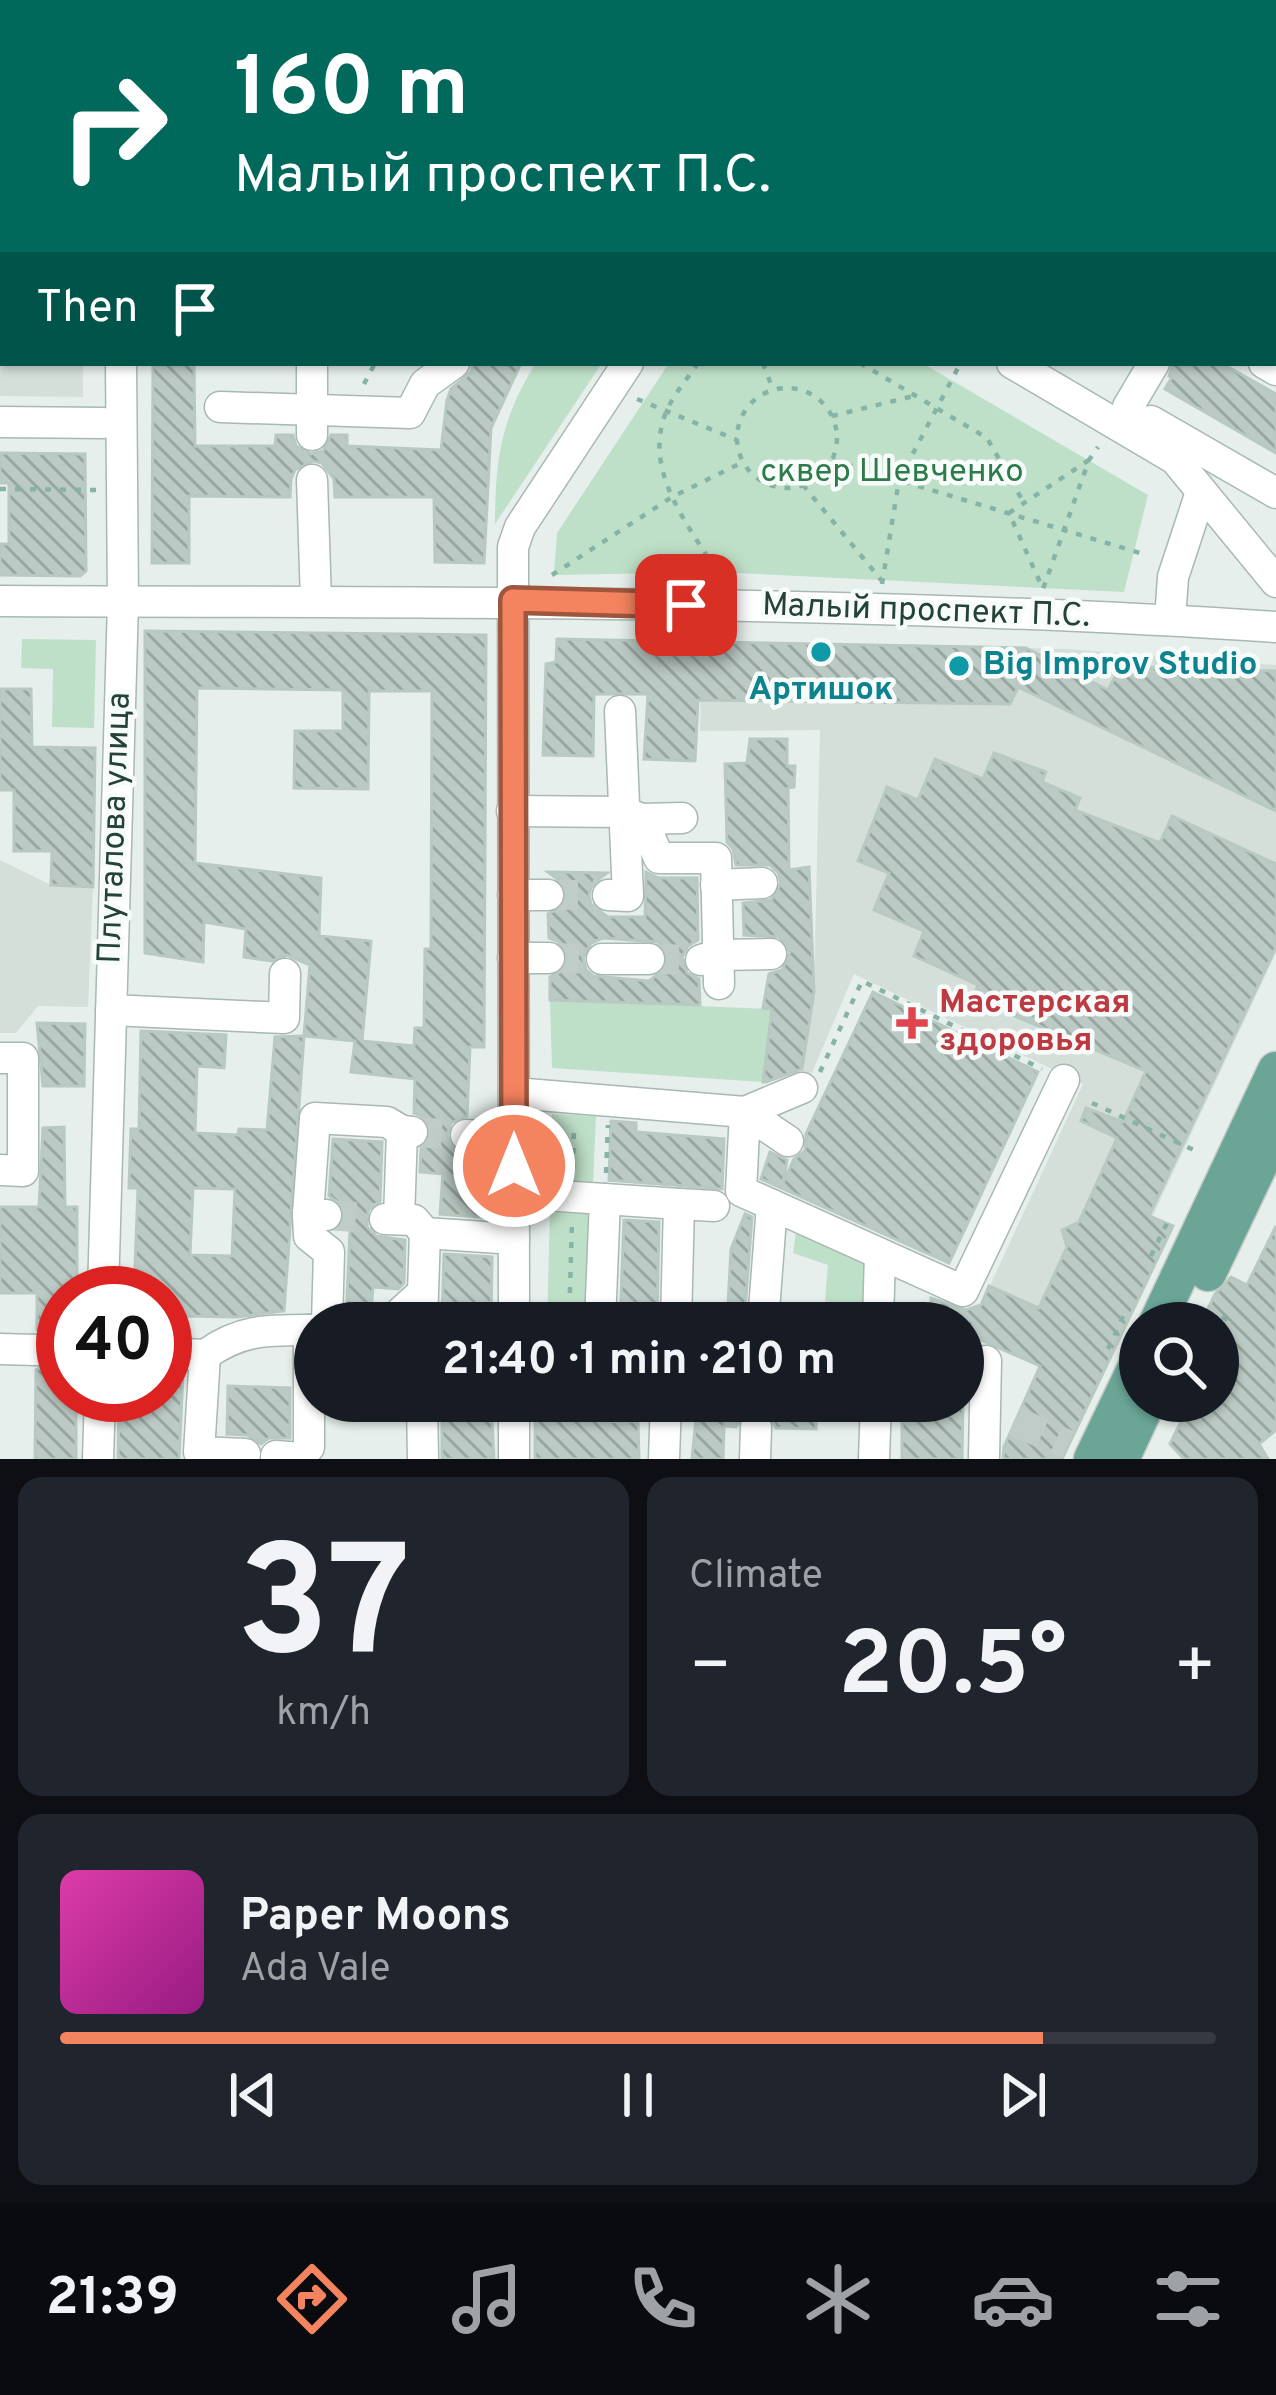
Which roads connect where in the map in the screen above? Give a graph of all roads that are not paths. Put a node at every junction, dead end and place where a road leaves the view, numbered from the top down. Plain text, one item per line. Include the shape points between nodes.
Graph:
1 (121, 366) edge
2 (312, 366) edge
3 (626, 366) edge
4 (1017, 366) edge
5 (1057, 366) edge
6 (1152, 366) edge
7 (420, 373) edge
8 (220, 407) dead end
9 (1128, 407) junction
10 (1, 422) edge
11 (103, 422) dead end
12 (312, 423) junction
13 (312, 480) dead end
14 (1201, 492) junction
15 (1276, 493) edge
16 (1276, 582) edge
17 (513, 600) junction
18 (0, 601) edge
19 (316, 601) junction
20 (122, 602) junction
21 (1169, 620) junction
22 (1276, 627) edge
23 (620, 711) dead end
24 (512, 811) junction
25 (632, 816) junction
26 (682, 818) dead end
27 (763, 883) dead end
28 (716, 885) junction
29 (513, 895) junction
30 (548, 895) tunnel mouth
31 (608, 896) dead end
32 (771, 954) dead end
33 (513, 958) junction
34 (549, 958) tunnel mouth
35 (602, 959) tunnel mouth
36 (649, 959) tunnel mouth
37 (285, 974) dead end
38 (111, 1010) junction
39 (0, 1058) edge
40 (1276, 1070) edge
41 (1064, 1079) road end
42 (809, 1084) road end
43 (514, 1094) junction
44 (745, 1112) junction
45 (1276, 1130) edge
46 (466, 1135) tunnel mouth
47 (514, 1138) junction
48 (788, 1141) dead end
49 (0, 1170) edge
50 (514, 1193) junction
51 (605, 1199) junction
52 (679, 1204) junction
53 (772, 1205) junction
54 (714, 1206) dead end
55 (403, 1224) junction
56 (514, 1239) junction
57 (880, 1254) junction
58 (105, 1266) edge
59 (321, 1302) edge
60 (421, 1302) edge
61 (514, 1302) edge
62 (601, 1302) edge
63 (677, 1302) edge
64 (765, 1302) edge
65 (879, 1302) edge
66 (1150, 1302) edge
67 (1195, 1302) edge
68 (294, 1329) edge
69 (0, 1349) edge
70 (36, 1351) edge
71 (986, 1361) dead end
72 (1119, 1383) edge
73 (985, 1407) junction
74 (1016, 1420) tunnel mouth
75 (99, 1422) edge
76 (311, 1422) edge
77 (422, 1422) edge
78 (514, 1422) edge
79 (665, 1422) edge
80 (875, 1422) edge
81 (1131, 1422) edge
82 (756, 1427) dead end
83 (1107, 1453) edge
84 (234, 1456) edge
85 (276, 1456) edge
86 (984, 1457) edge
87 (98, 1459) edge
88 (423, 1459) edge
89 (514, 1459) edge
90 (664, 1459) edge
91 (754, 1459) edge
92 (874, 1459) edge

1 - 20 street, Плуталова улица
2 - 12 street
3 - 17 street via 520,527
4 - 14 street via 1162,449
5 - 9 street
6 - 9 street
7 - 12 street via 410,413
8 - 12 street
9 - 15 street
10 - 11 street
13 - 19 street
14 - 16 street
14 - 21 street via 1173,577
17 - 19 street, Малый проспект П.С.
17 - 21 street, Малый проспект П.С.
17 - 24 street
18 - 20 street, Малый проспект П.С.
19 - 20 street, Малый проспект П.С.
20 - 38 street, Плуталова улица
21 - 22 street, Малый проспект П.С.
23 - 25 street
24 - 25 street
24 - 29 street
25 - 26 street
25 - 28 street via 659,857 716,858
25 - 31 street via 628,896
27 - 28 street
28 - 32 street via 712,966
29 - 30 street
29 - 33 street
33 - 34 street
33 - 43 street
35 - 36 street
37 - 38 street via 284,1018
38 - 58 street, Плуталова улица
39 - 49 street via 23,1058 22,1171
40 - 66 main road
41 - 57 street via 985,1269 964,1291
42 - 44 street
43 - 44 street
43 - 47 street
44 - 48 street
44 - 53 street via 741,1191
45 - 67 main road
46 - 47 street
47 - 50 street
50 - 51 street
50 - 56 street
51 - 52 street
51 - 62 street
52 - 54 street
52 - 63 street
53 - 57 street
53 - 64 street
55 - 56 street
55 - 59 street via 407,1131 315,1118 317,1215 310,1236 328,1252
55 - 60 street
56 - 61 street
57 - 65 street
68 - 84 street via 229,1337 195,1354 199,1452
69 - 70 street
71 - 73 street
72 - 83 main road
73 - 74 street
73 - 86 street
75 - 87 street
76 - 85 street via 301,1458
77 - 88 street
78 - 89 street
79 - 90 street
80 - 92 street
81 - 83 main road
82 - 91 street

